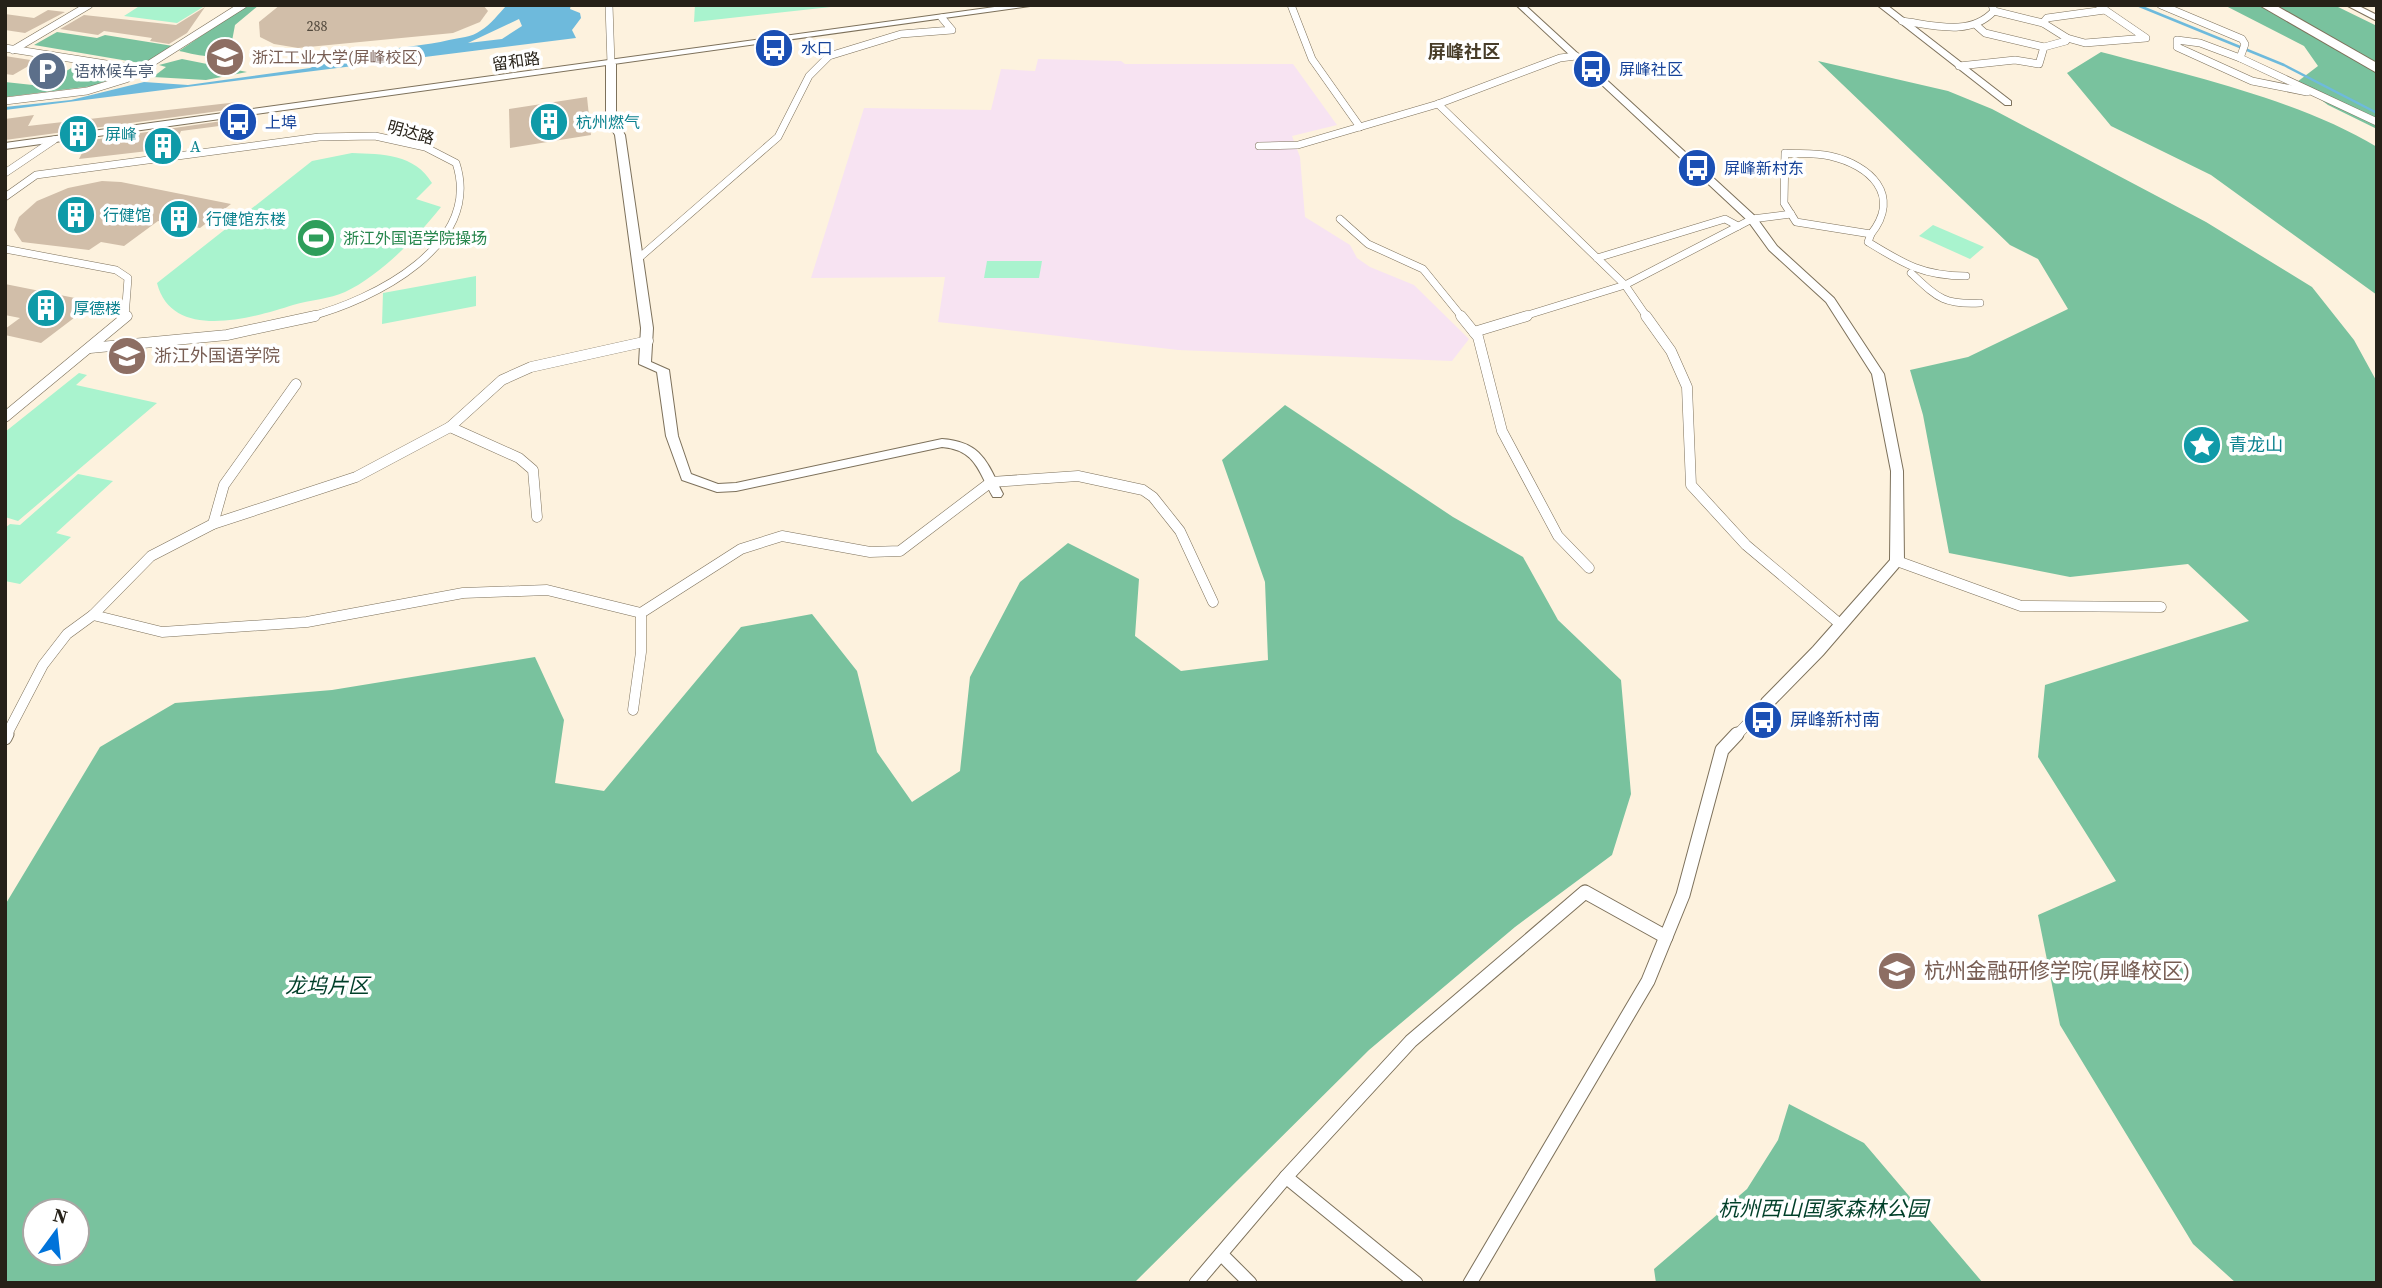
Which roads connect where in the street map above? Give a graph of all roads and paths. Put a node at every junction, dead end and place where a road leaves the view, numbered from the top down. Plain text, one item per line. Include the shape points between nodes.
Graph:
1 (89, 5) edge
2 (243, 5) edge
3 (609, 5) edge
4 (970, 5) edge
5 (1031, 5) edge
6 (1291, 5) edge
7 (1520, 5) edge
8 (1881, 5) edge
9 (2161, 5) edge
10 (2265, 5) edge
11 (2280, 5) edge
12 (2350, 5) edge
13 (2102, 7) edge
14 (1993, 8) edge
15 (942, 18) junction
16 (2377, 18) edge
17 (1902, 21) junction
18 (2043, 23) junction
19 (1976, 25) junction
20 (2067, 38) junction
21 (2044, 47) junction
22 (9, 49) edge
23 (1576, 56) junction
24 (2241, 56) junction
25 (612, 59) junction
26 (2377, 60) edge
27 (1959, 66) junction
28 (2377, 69) edge
29 (144, 70) junction
30 (2320, 95) junction
31 (5, 102) edge
32 (2008, 103) dead end
33 (1438, 104) junction
34 (2377, 122) edge
35 (1360, 127) junction
36 (5, 135) edge
37 (54, 140) junction
38 (5, 146) edge
39 (1259, 146) dead end
40 (5, 173) edge
41 (5, 197) edge
42 (1791, 214) junction
43 (1340, 219) dead end
44 (1752, 219) junction
45 (1738, 226) junction
46 (1871, 234) junction
47 (5, 248) edge
48 (639, 258) junction
49 (1597, 258) junction
50 (1907, 268) junction
51 (1966, 276) dead end
52 (1625, 285) junction
53 (1980, 303) dead end
54 (1474, 332) junction
55 (648, 341) junction
56 (90, 348) junction
57 (296, 384) dead end
58 (5, 417) edge
59 (450, 427) junction
60 (990, 482) junction
61 (997, 494) dead end
62 (537, 517) dead end
63 (213, 524) junction
64 (1896, 561) junction
65 (1589, 568) dead end
66 (1213, 602) dead end
67 (2161, 607) dead end
68 (641, 613) junction
69 (93, 615) junction
70 (1840, 624) junction
71 (1767, 703) joint
72 (633, 710) dead end
73 (6, 736) edge
74 (1666, 937) junction
75 (1286, 1177) junction
76 (1221, 1254) junction
77 (1196, 1283) edge
78 (1250, 1283) edge
79 (1416, 1283) edge
80 (1470, 1283) edge

1 - 22 street
2 - 29 street
3 - 25 street
4 - 25 main road, 留和路
5 - 15 main road, 留和路
6 - 35 street via 1312,59
7 - 23 street
8 - 17 street
9 - 24 street via 2242,39
10 - 28 highway
11 - 26 highway
12 - 16 street
13 - 18 street via 2047,18
13 - 20 street via 2146,38 2085,43
14 - 18 street
14 - 19 street
15 - 25 main road, 留和路
15 - 48 street via 952,30 901,34 829,56 809,76 779,137
17 - 19 street
17 - 27 street
18 - 20 street
19 - 21 street via 1985,33
20 - 21 street
21 - 27 street via 2039,64 2015,60
22 - 29 street
23 - 33 street
23 - 44 street
24 - 30 street
24 - 30 street via 2177,40 2177,47 2252,81
25 - 36 main road, 留和路
25 - 37 main road, 留和路
25 - 48 street via 611,120 620,135
27 - 32 street
29 - 31 street via 87,92
30 - 34 street
33 - 35 street
33 - 49 street
35 - 39 street via 1298,145
37 - 38 main road, 留和路
37 - 40 street
41 - 56 street, 明达路 via 36,175 319,137 375,136 425,147 456,163 464,195 450,232 400,278 370,294 329,313 287,324
42 - 44 street
42 - 46 street via 1796,222
42 - 46 street via 1784,203 1785,153 1831,156 1872,175 1881,185 1887,201 1884,216
43 - 54 street via 1368,244 1423,268
44 - 45 street
44 - 64 street via 1773,248 1830,300 1878,374 1896,471
45 - 49 street via 1725,219
45 - 52 street
46 - 50 street via 1868,242
47 - 56 street via 116,270 128,278 127,316
48 - 55 street
49 - 52 street
50 - 51 street via 1928,276
50 - 53 street via 1937,301
52 - 54 street
52 - 70 street via 1671,351 1686,387 1691,485 1746,545
54 - 65 street via 1502,431 1558,537
55 - 59 street via 521,371 502,380
55 - 60 street via 645,364 663,370 678,460 686,477 699,483 717,488 736,486 942,443 961,443 972,450
56 - 58 street
57 - 63 street via 224,485
59 - 62 street via 519,458 533,470
59 - 63 street via 356,477
60 - 61 street
60 - 66 street via 1078,476 1143,490 1180,531
60 - 68 street via 900,551 870,552 782,536 741,549
63 - 69 street via 151,556
64 - 67 street via 2021,606
64 - 70 street
68 - 69 street via 547,590 463,593 307,622 162,632
68 - 72 street via 642,652
69 - 73 street via 67,635 43,665
70 - 71 street
71 - 74 street via 1722,750 1683,895
74 - 75 street via 1585,892 1411,1041
74 - 80 street via 1647,981
75 - 76 street
75 - 79 street
76 - 77 street
76 - 78 street

